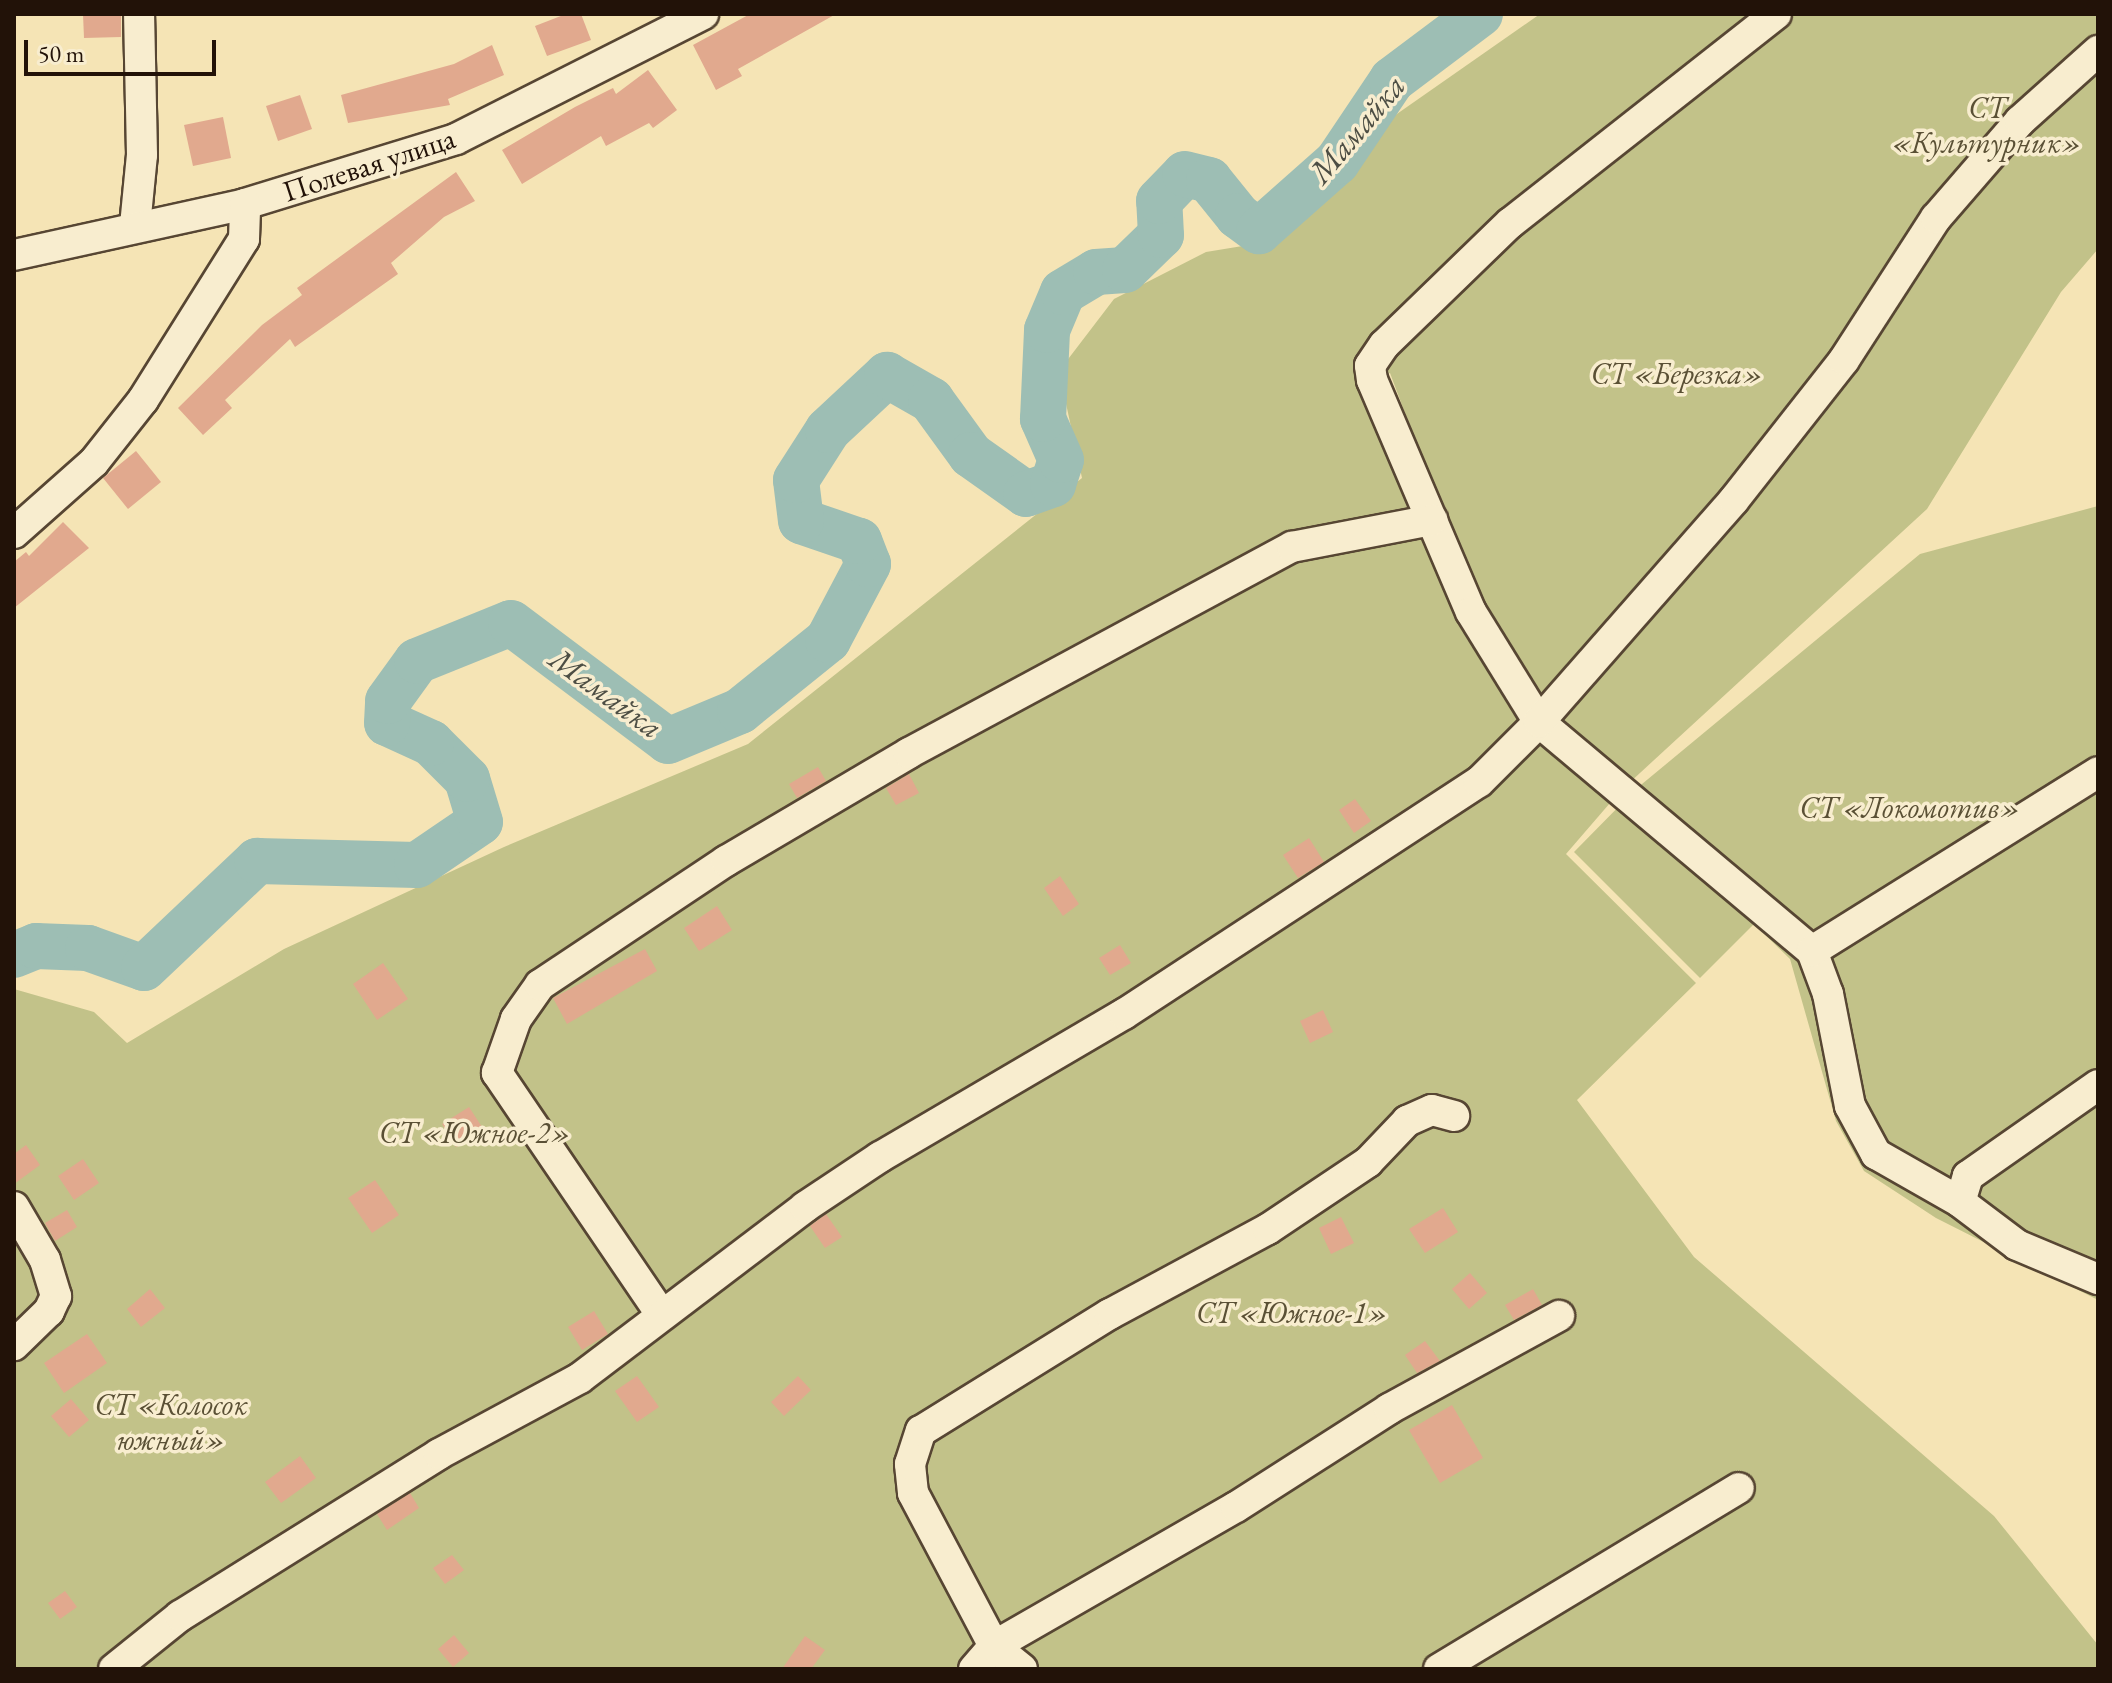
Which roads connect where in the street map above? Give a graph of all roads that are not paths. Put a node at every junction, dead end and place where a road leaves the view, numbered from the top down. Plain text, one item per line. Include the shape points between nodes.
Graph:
1 (139, 14) edge
2 (703, 14) edge
3 (1776, 14) edge
4 (2098, 51) edge
5 (245, 204) junction
6 (135, 226) junction
7 (14, 255) edge
8 (1432, 520) junction
9 (14, 533) edge
10 (1539, 722) junction
11 (2098, 772) edge
12 (1812, 951) junction
13 (2098, 1085) edge
14 (1454, 1116) dead end
15 (1960, 1202) junction
16 (14, 1207) edge
17 (2098, 1279) edge
18 (661, 1314) junction
19 (1559, 1316) dead end
20 (14, 1345) edge
21 (1739, 1488) dead end
22 (994, 1646) junction
23 (114, 1669) edge
24 (974, 1669) edge
25 (1022, 1669) edge
26 (1439, 1669) edge

1 - 6 street via 142,155
2 - 5 street, Полевая улица via 456,139
3 - 8 street via 1510,223 1384,345 1370,366
4 - 10 street via 2020,121 1936,218 1844,360 1743,489
5 - 6 street, Полевая улица
5 - 9 street via 244,239 143,400 94,462
6 - 7 street, Полевая улица
8 - 10 street via 1471,612
8 - 18 street via 1292,547 909,753 726,861 540,985 516,1019 497,1073
10 - 12 street
10 - 18 street via 1479,782 1124,1014 880,1157
11 - 12 street
12 - 15 street via 1828,994 1850,1106 1876,1154
13 - 15 street via 1968,1176
14 - 22 street via 1432,1110 1407,1121 1368,1162 1268,1229 1110,1314 921,1431 910,1464 913,1493
15 - 17 street via 2017,1245
16 - 20 street via 45,1260 56,1296 49,1311
18 - 23 street via 580,1378 439,1454 180,1616
19 - 22 street via 1389,1409 1236,1507
21 - 26 street
22 - 24 street
22 - 25 street

